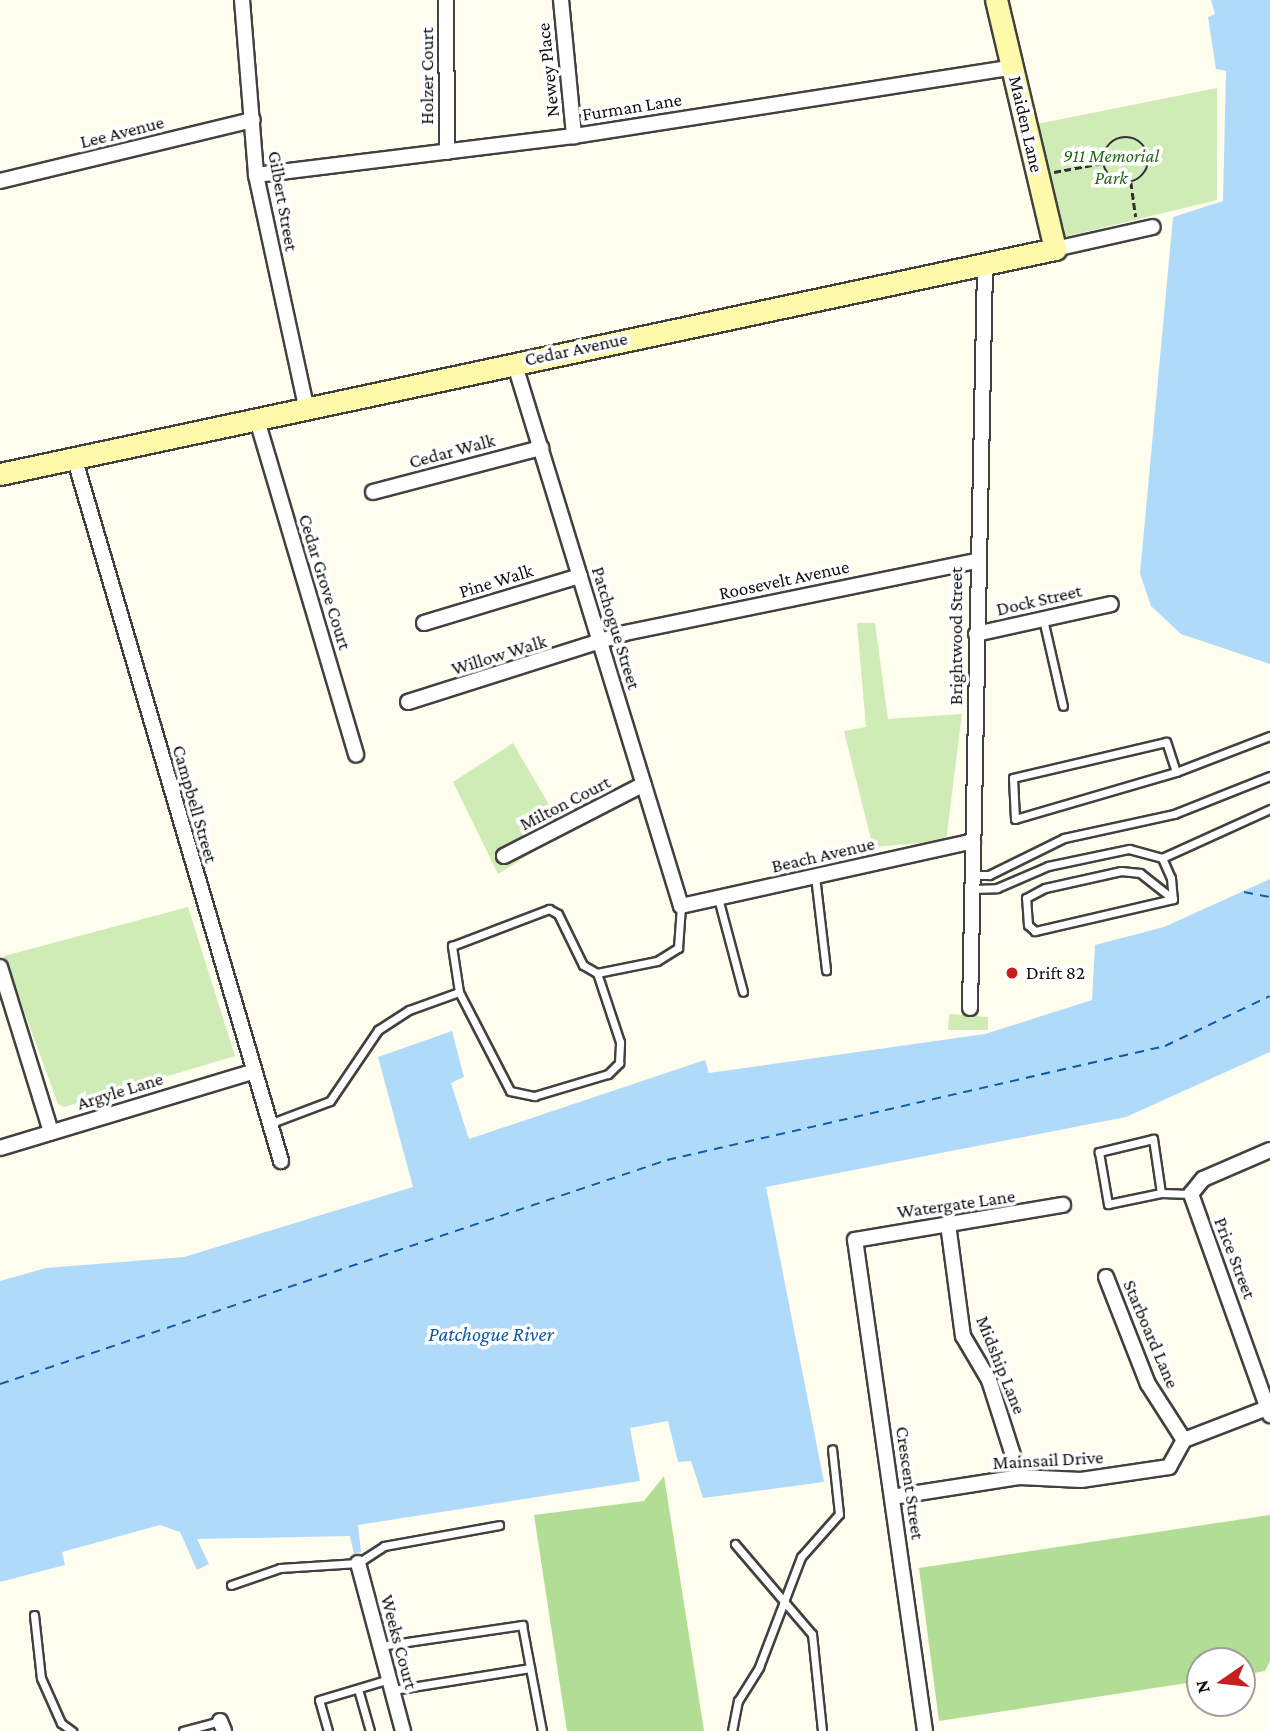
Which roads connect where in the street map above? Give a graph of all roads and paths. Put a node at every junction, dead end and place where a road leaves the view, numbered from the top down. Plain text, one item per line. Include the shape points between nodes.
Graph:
1 (242, 0) edge
2 (446, 0) edge
3 (561, 0) edge
4 (996, 0) edge
5 (1013, 67) junction
6 (253, 120) junction
7 (574, 136) junction
8 (447, 152) junction
9 (1103, 163) junction
10 (256, 175) junction
11 (0, 181) edge
12 (1131, 182) junction
13 (1040, 187) junction
14 (1153, 227) dead end
15 (1138, 230) junction
16 (1055, 249) junction
17 (985, 264) junction
18 (514, 362) junction
19 (306, 407) junction
20 (257, 421) junction
21 (541, 448) junction
22 (74, 457) junction
23 (0, 474) edge
24 (373, 492) dead end
25 (976, 561) junction
26 (580, 576) junction
27 (1111, 604) dead end
28 (1043, 620) junction
29 (424, 623) dead end
30 (976, 634) junction
31 (601, 644) junction
32 (408, 702) dead end
33 (1063, 706) dead end
34 (1270, 736) edge
35 (356, 755) dead end
36 (1176, 772) junction
37 (1270, 776) edge
38 (644, 784) junction
39 (1270, 809) edge
40 (973, 841) junction
41 (504, 856) dead end
42 (1162, 858) junction
43 (815, 876) junction
44 (973, 882) junction
45 (718, 898) junction
46 (1173, 899) junction
47 (681, 906) junction
48 (0, 967) edge
49 (825, 970) dead end
50 (597, 973) junction
51 (459, 992) junction
52 (743, 992) dead end
53 (970, 1008) dead end
54 (252, 1072) junction
55 (268, 1124) junction
56 (51, 1132) junction
57 (0, 1148) edge
58 (1270, 1150) edge
59 (281, 1161) dead end
60 (1161, 1193) junction
61 (1191, 1194) junction
62 (1063, 1205) dead end
63 (948, 1224) junction
64 (855, 1240) joint
65 (1106, 1277) dead end
66 (1269, 1411) edge
67 (1184, 1440) junction
68 (832, 1448) dead end
69 (1020, 1477) junction
70 (892, 1497) junction
71 (499, 1525) dead end
72 (735, 1544) dead end
73 (358, 1563) junction
74 (230, 1585) dead end
75 (783, 1600) junction
76 (34, 1615) dead end
77 (380, 1646) junction
78 (530, 1668) junction
79 (391, 1685) junction
80 (358, 1689) junction
81 (222, 1726) edge
82 (72, 1731) edge
83 (183, 1731) edge
84 (328, 1731) edge
85 (370, 1731) edge
86 (403, 1731) edge
87 (542, 1731) edge
88 (732, 1731) edge
89 (822, 1731) edge
90 (925, 1731) edge

1 - 6 street, Gilbert Street
2 - 8 street, Holzer Court
3 - 7 street, Newey Place
4 - 5 street, Maiden Lane
5 - 7 street, Furman Lane
5 - 13 street, Maiden Lane
6 - 10 street, Gilbert Street
6 - 11 street, Lee Avenue
7 - 8 street, Furman Lane
8 - 10 street, Furman Lane
9 - 12 path via 1110,177
9 - 12 path via 1106,148 1117,138 1139,141 1149,160 1144,174
9 - 13 path via 1046,174
10 - 19 street, Gilbert Street
12 - 15 path
13 - 16 street, Maiden Lane
14 - 15 street, Cedar Avenue
15 - 16 street, Cedar Avenue
16 - 17 street, Cedar Avenue
17 - 18 street, Cedar Avenue
17 - 25 street, Brightwood Street
18 - 19 street, Cedar Avenue
18 - 21 street, Patchogue Street
19 - 20 street, Cedar Avenue
20 - 22 street, Cedar Avenue
20 - 35 street, Cedar Grove Court
21 - 24 street, Cedar Walk
21 - 26 street, Patchogue Street
22 - 23 street, Cedar Avenue
22 - 54 street, Campbell Street
25 - 30 street, Brightwood Street
25 - 31 street, Roosevelt Avenue via 625,632
26 - 29 street, Pine Walk
26 - 31 street, Patchogue Street
27 - 28 street, Dock Street
28 - 30 street, Dock Street
28 - 33 lane
30 - 40 street, Brightwood Street
31 - 32 street, Willow Walk
31 - 38 street, Patchogue Street
34 - 36 lane
36 - 36 lane via 1037,814 1015,819 1013,778 1166,742
37 - 44 lane via 1174,814 1064,838
38 - 41 street, Milton Court
38 - 47 street, Patchogue Street
39 - 42 lane
40 - 43 street, Beach Avenue
40 - 44 street, Brightwood Street
42 - 44 lane via 1129,849 1048,866 997,888
42 - 46 lane via 1171,877
43 - 45 street, Beach Avenue
43 - 49 lane
44 - 53 street, Brightwood Street
45 - 47 street, Beach Avenue
45 - 52 lane
46 - 46 lane via 1035,931 1024,912 1026,898 1045,888 1121,871 1140,873
47 - 50 lane via 678,948 657,961
48 - 56 street
50 - 51 lane via 583,965 558,914 549,909 452,946
50 - 51 lane via 620,1042 619,1063 608,1074 534,1096 510,1091
51 - 55 lane via 409,1010 378,1030 330,1101
54 - 55 street, Campbell Street
54 - 56 street, Argyle Lane
55 - 59 street, Campbell Street
56 - 57 street, Argyle Lane
58 - 61 street via 1203,1179
60 - 60 lane via 1108,1204 1099,1152 1153,1139
60 - 61 lane
61 - 66 street, Price Street
62 - 63 street, Watergate Lane
63 - 64 street, Watergate Lane
63 - 69 street, Midship Lane via 963,1336 989,1380
64 - 70 street, Crescent Street
65 - 67 street, Starboard Lane via 1148,1384
66 - 67 street
67 - 69 street, Mainsail Drive via 1169,1467 1082,1480
68 - 75 lane via 839,1514 801,1557
69 - 70 street, Mainsail Drive
70 - 90 street, Crescent Street
71 - 73 lane via 384,1546
72 - 75 lane
73 - 74 lane via 280,1568
73 - 77 street, Weeks Court
75 - 88 lane via 759,1667 738,1700
75 - 89 lane via 812,1634
76 - 82 lane via 41,1678 61,1723
77 - 78 lane via 522,1625
77 - 79 street, Weeks Court
78 - 79 lane
78 - 87 lane
79 - 80 lane
79 - 86 street, Weeks Court
80 - 84 lane via 319,1700
80 - 85 lane
81 - 83 lane

